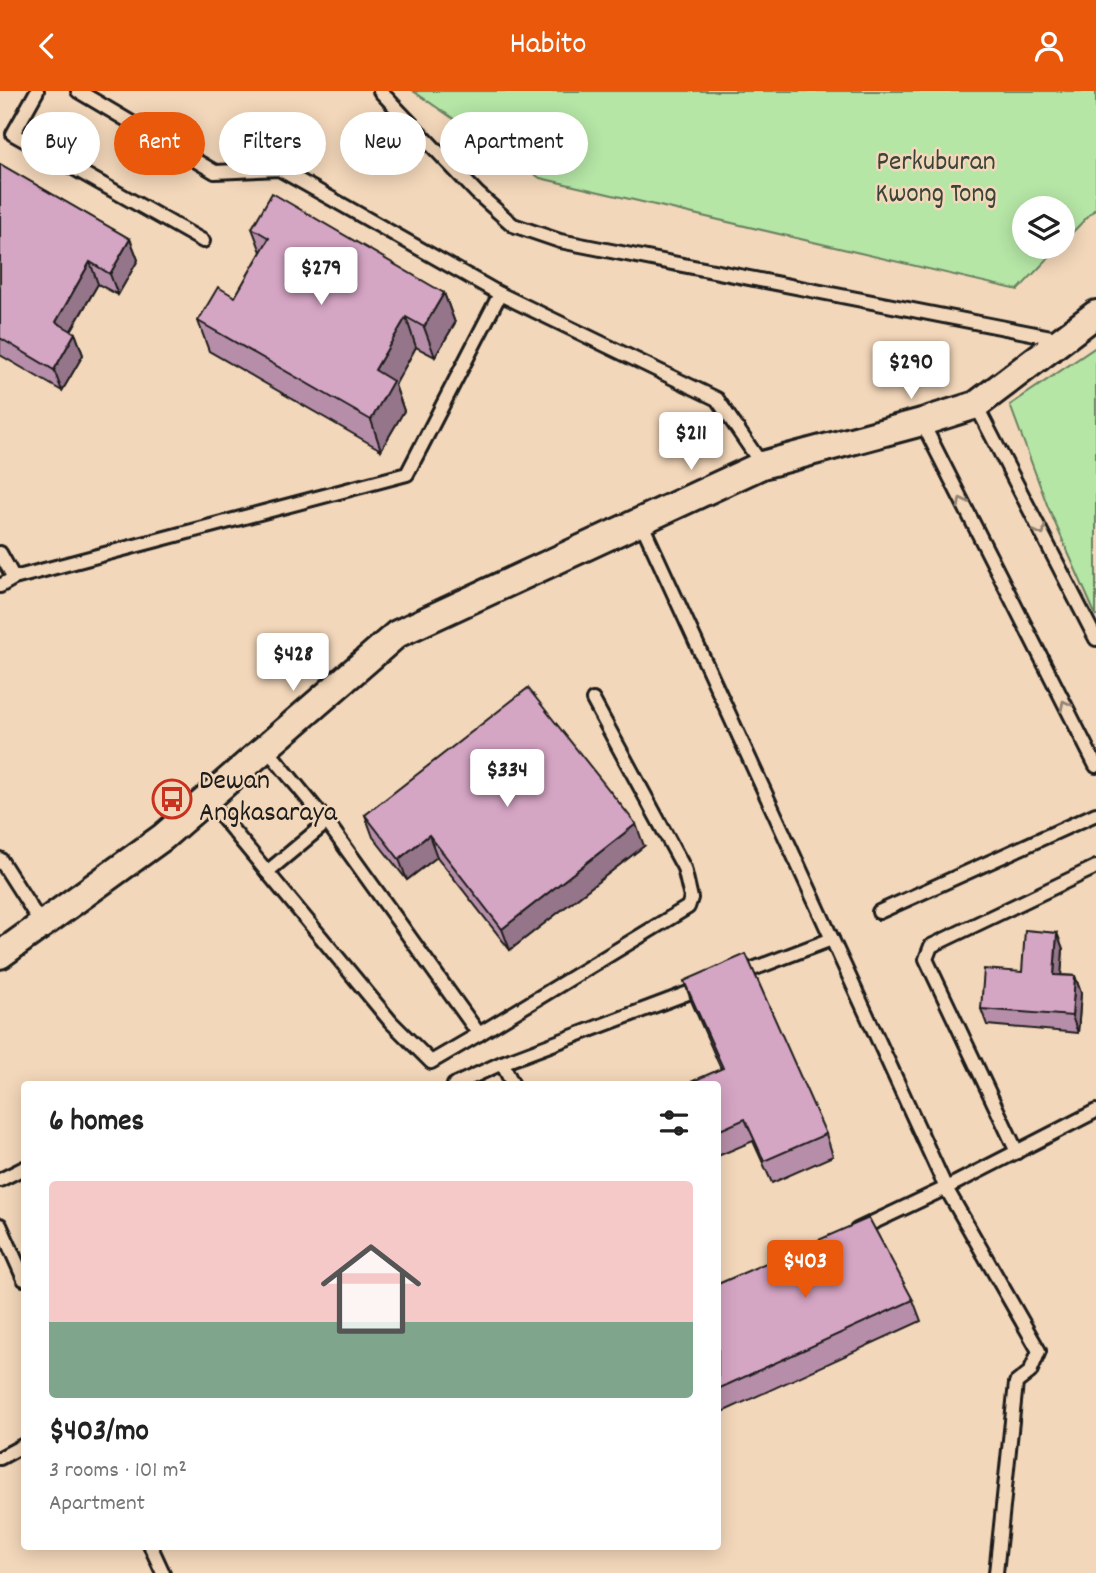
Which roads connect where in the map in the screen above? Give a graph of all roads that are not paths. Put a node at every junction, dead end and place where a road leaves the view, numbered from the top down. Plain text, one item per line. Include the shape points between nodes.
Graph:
1 (37, 91) edge
2 (78, 91) edge
3 (380, 91) edge
4 (204, 241) dead end
5 (500, 294) junction
6 (1096, 314) edge
7 (1063, 339) junction
8 (976, 404) junction
9 (922, 422) junction
10 (762, 465) junction
11 (641, 522) junction
12 (0, 553) edge
13 (14, 578) junction
14 (0, 586) edge
15 (1096, 639) edge
16 (593, 700) dead end
17 (265, 748) junction
18 (1096, 766) edge
19 (207, 799) junction
20 (1096, 814) edge
21 (327, 822) junction
22 (0, 859) edge
23 (1096, 866) edge
24 (267, 872) junction
25 (879, 912) dead end
26 (41, 925) junction
27 (832, 939) junction
28 (0, 955) edge
29 (478, 1034) junction
30 (502, 1063) junction
31 (463, 1081) edge
32 (511, 1081) edge
33 (1096, 1111) edge
34 (1017, 1152) junction
35 (21, 1170) edge
36 (0, 1180) edge
37 (946, 1188) junction
38 (0, 1225) edge
39 (850, 1233) edge
40 (21, 1272) edge
41 (21, 1447) edge
42 (0, 1458) edge
43 (152, 1550) edge
44 (163, 1573) edge
45 (996, 1573) edge

1 - 4 lane via 13,134
2 - 5 lane via 215,172 279,169
3 - 7 lane via 513,225 560,241
5 - 10 lane via 717,399
5 - 13 lane via 407,474
6 - 7 street
7 - 8 street
8 - 9 street
8 -> 15 lane
9 - 10 street
18 -> 9 lane
10 - 11 street
11 - 17 street via 397,634
11 - 27 lane
12 - 13 lane
13 - 14 lane
16 - 29 lane via 684,868 691,898 688,907
17 - 19 street
17 - 21 lane
19 - 24 lane
19 - 26 street via 163,837
20 - 25 lane
21 - 24 lane
21 - 29 lane
22 - 26 lane
23 - 34 lane via 931,946 926,959
24 - 29 lane via 391,1022 431,1062
26 - 28 street
27 - 30 lane
27 - 37 lane
30 - 31 lane
30 - 32 lane
33 - 34 lane
34 - 37 lane
35 - 36 lane
37 - 39 lane
37 - 45 lane via 1039,1351 1030,1372 1016,1383
38 - 40 lane
41 - 42 lane
43 - 44 lane

